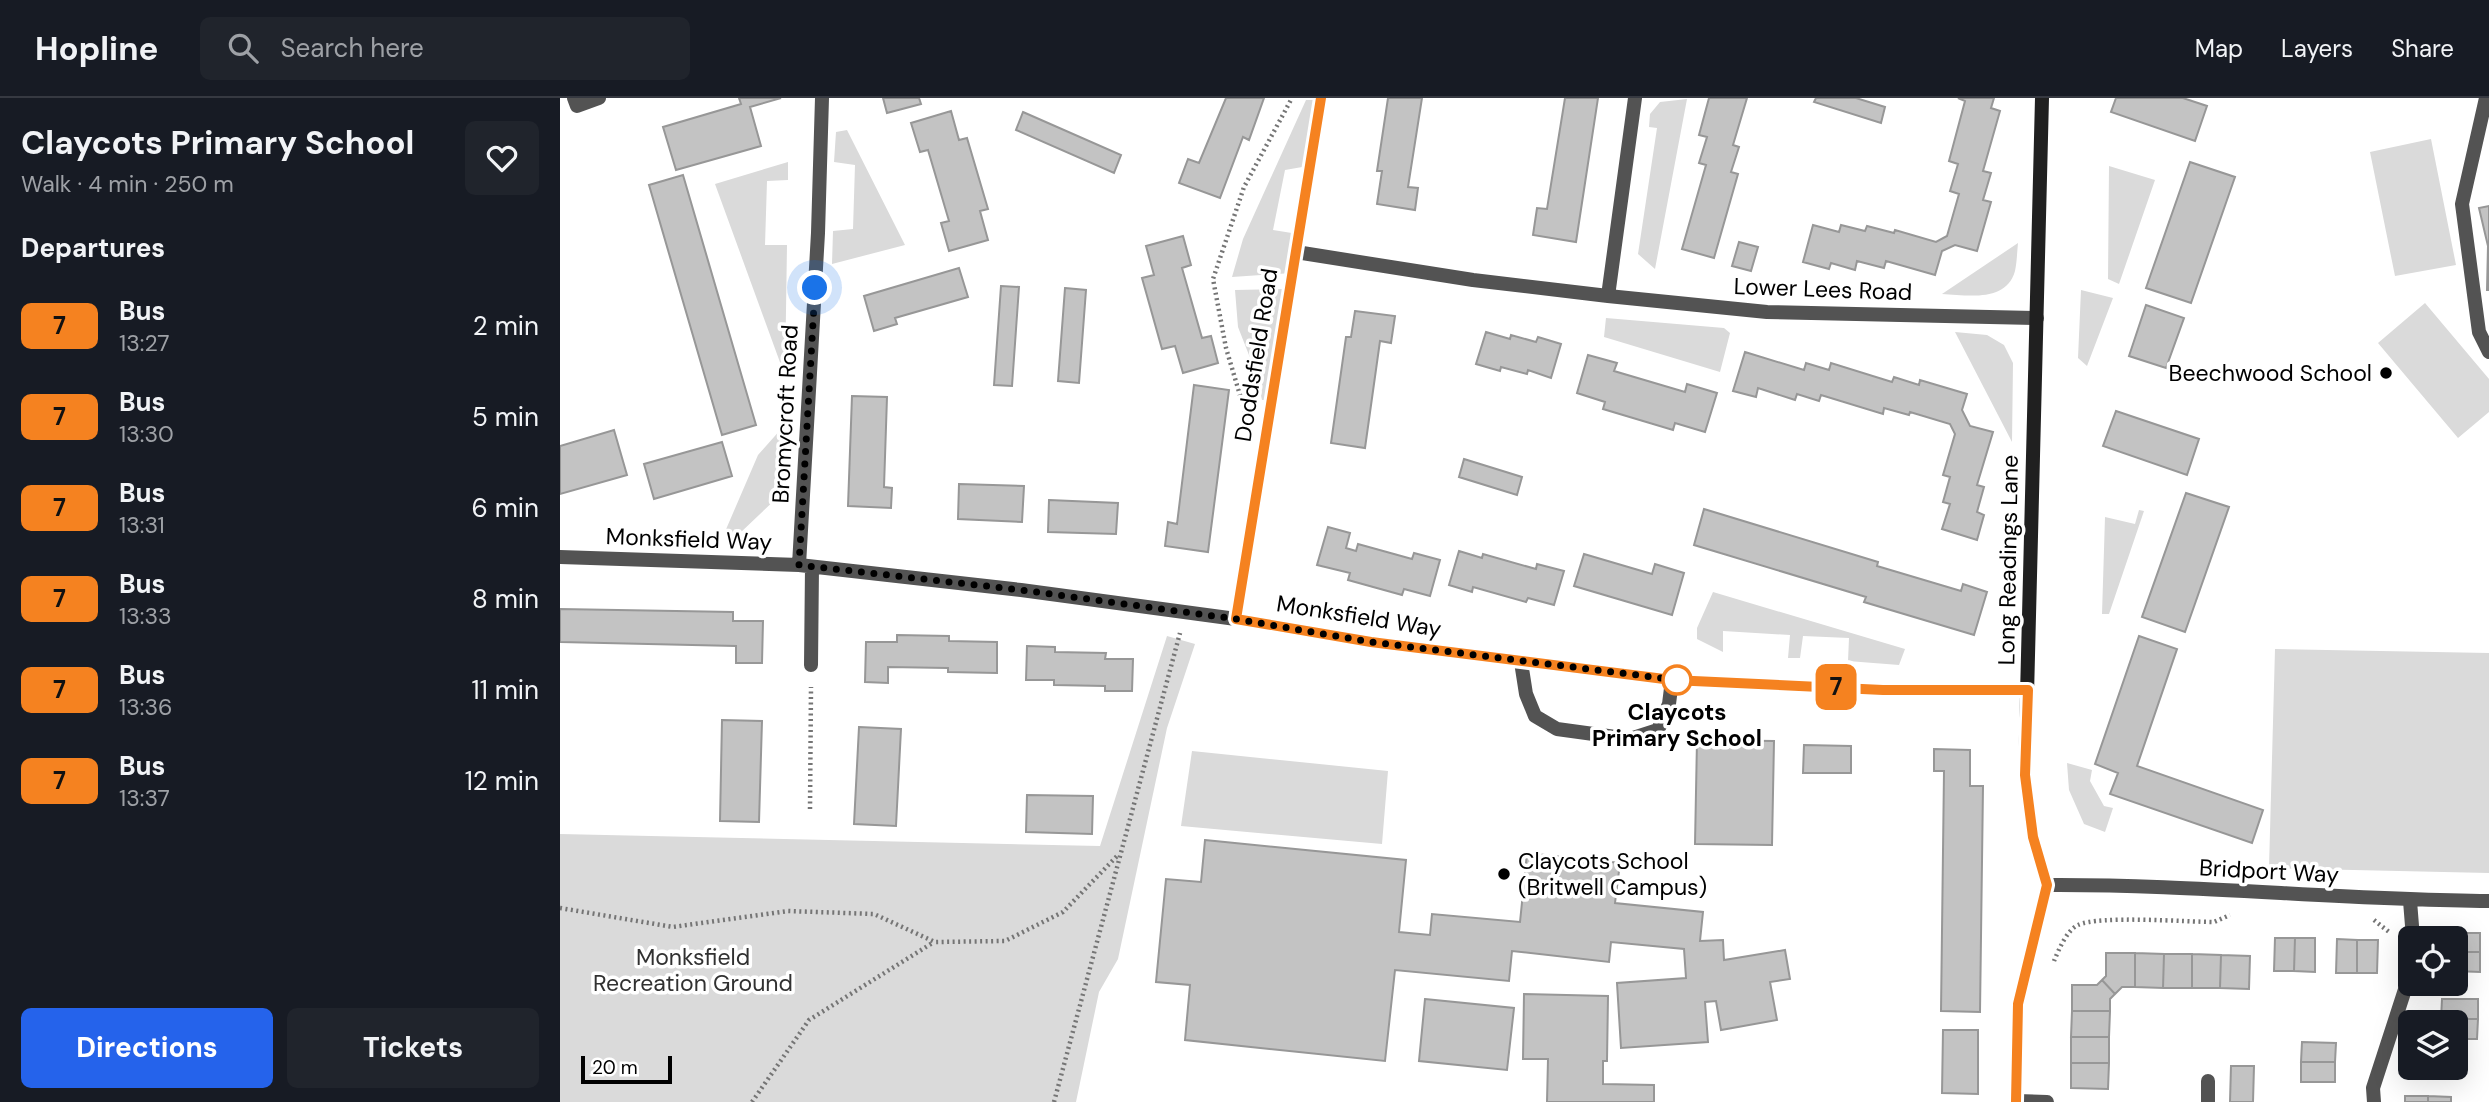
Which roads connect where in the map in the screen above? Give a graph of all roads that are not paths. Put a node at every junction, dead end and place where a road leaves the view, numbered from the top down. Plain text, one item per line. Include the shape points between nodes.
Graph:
1 (575, 98) edge
2 (599, 98) edge
3 (822, 98) edge
4 (1321, 98) edge
5 (1635, 98) edge
6 (2042, 98) edge
7 (2486, 98) edge
8 (1296, 252) junction
9 (1608, 296) junction
10 (2037, 318) junction
11 (2489, 352) edge
12 (560, 557) edge
13 (805, 566) junction
14 (1236, 619) junction
15 (1521, 662) junction
16 (811, 665) road end
17 (1672, 680) junction
18 (2028, 690) junction
19 (2047, 885) junction
20 (2410, 901) junction
21 (2489, 901) edge
22 (2412, 926) edge
23 (2403, 996) edge
24 (2208, 1081) dead end
25 (2016, 1102) edge
26 (2048, 1102) edge
27 (2208, 1102) edge
28 (2374, 1102) edge

1 - 2 street via 577,106
3 - 13 street, Bromycroft Road
4 - 8 street, Doddsfield Road
5 - 9 street
6 - 10 street, Long Readings Lane
7 - 11 street via 2462,204 2479,332
8 - 9 street, Lower Lees Road
8 - 14 street, Doddsfield Road
9 - 10 street, Lower Lees Road via 1767,312
10 - 18 street, Long Readings Lane
12 - 13 street, Monksfield Way
13 - 14 street, Monksfield Way
13 - 16 street, Bromycroft Road
14 - 15 street, Monksfield Way
15 - 17 street, Monksfield Way
15 - 17 street via 1535,716 1557,729 1630,739 1658,730 1669,704
17 - 18 street, Monksfield Way via 1883,690
18 - 19 street, Long Readings Lane via 2025,775 2033,837
19 - 20 street, Bridport Way
19 - 25 street, Long Readings Lane via 2018,1004
20 - 21 street, Bridport Way
20 - 22 street
23 - 28 street via 2373,1088
24 - 27 street
25 - 26 street

